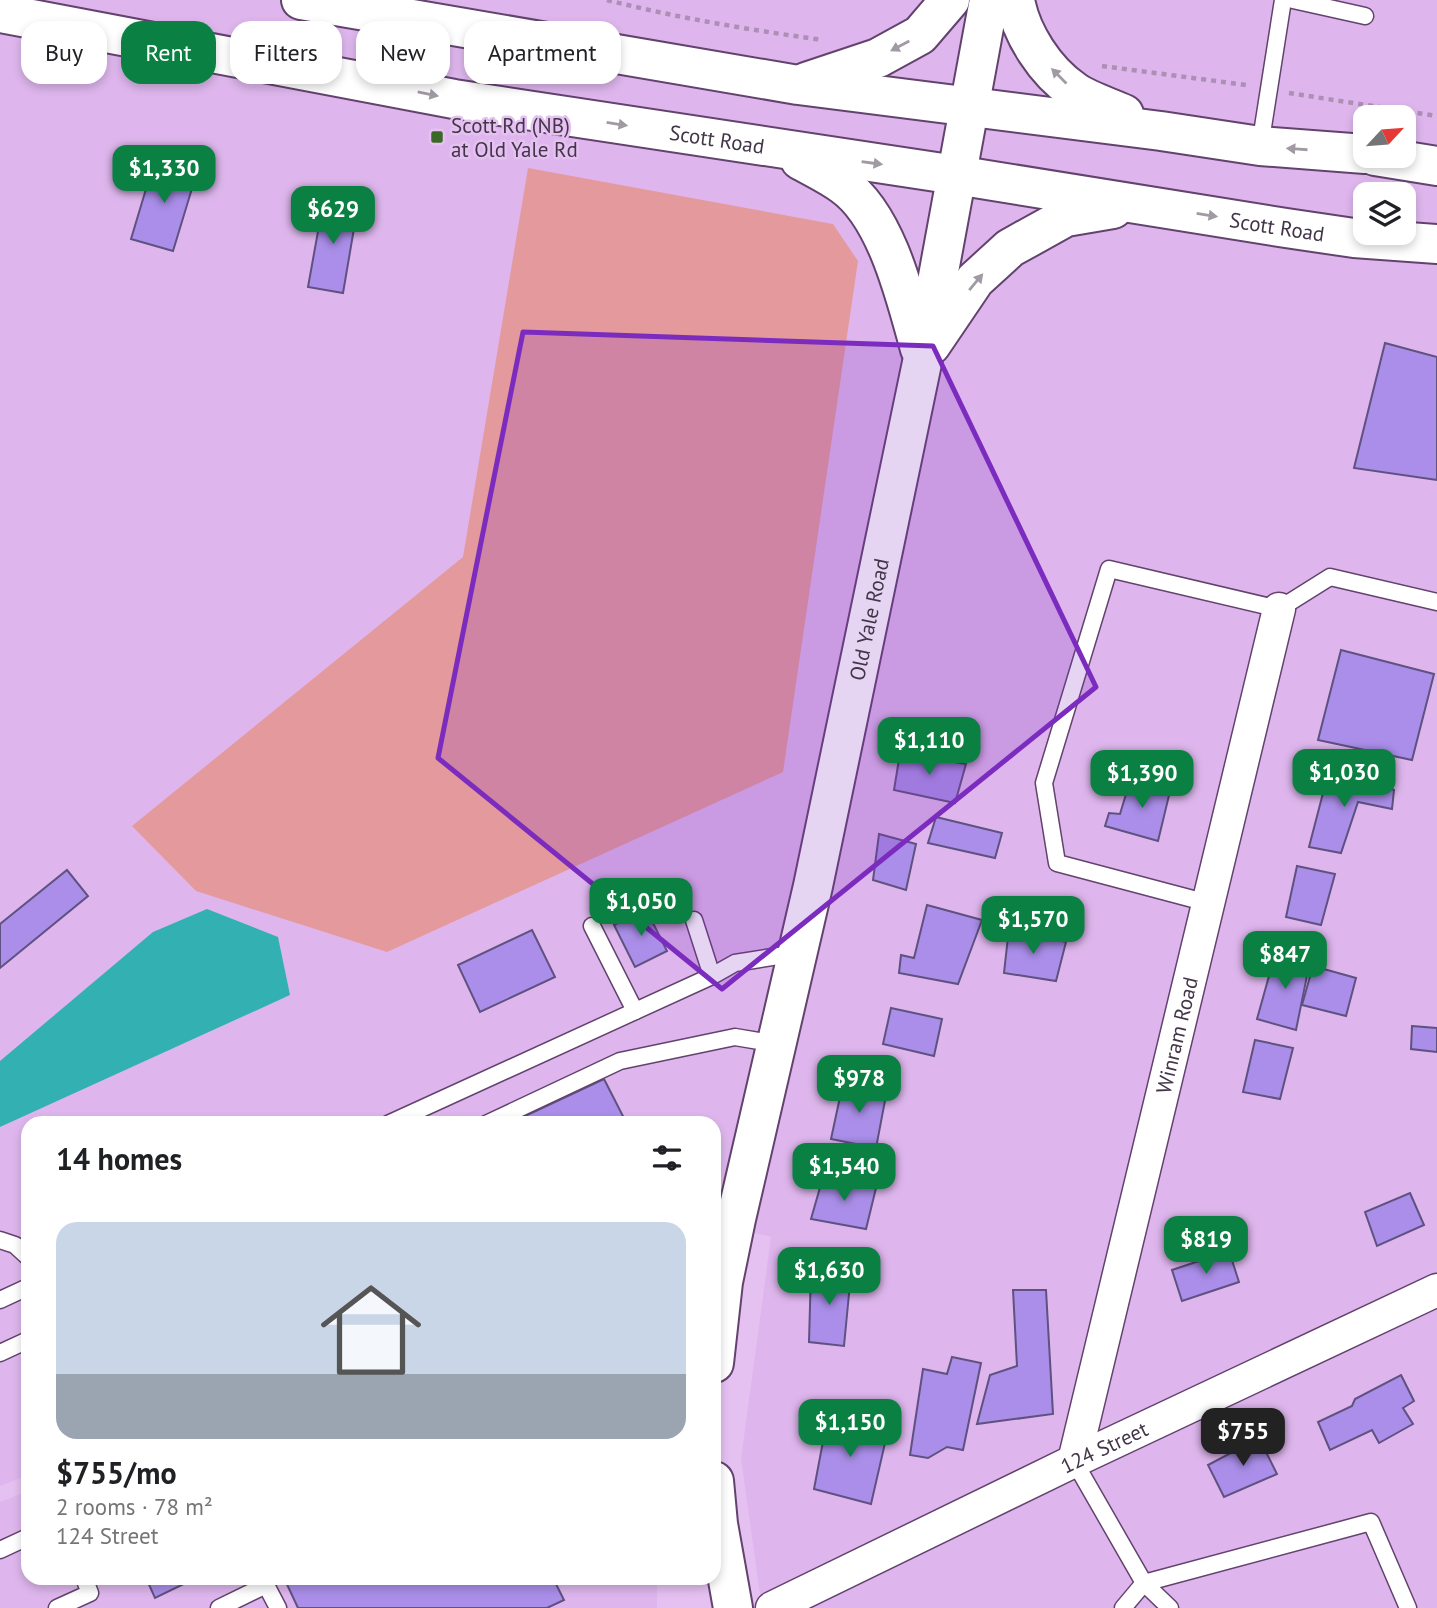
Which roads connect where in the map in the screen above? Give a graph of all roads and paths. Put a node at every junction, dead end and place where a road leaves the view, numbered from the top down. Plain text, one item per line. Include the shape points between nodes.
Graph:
1 (301, 0) edge
2 (607, 0) edge
3 (950, 0) edge
4 (989, 0) edge
5 (1015, 0) edge
6 (1283, 0) edge
7 (1293, 0) edge
8 (0, 13) edge
9 (1366, 16) dead end
10 (828, 41) dead end
11 (1090, 64) dead end
12 (798, 85) junction
13 (1241, 85) dead end
14 (1299, 94) dead end
15 (970, 107) junction
16 (1437, 116) edge
17 (1161, 131) junction
18 (1260, 146) junction
19 (780, 149) junction
20 (1353, 153) edge
21 (1416, 163) edge
22 (1437, 166) edge
23 (956, 175) junction
24 (1139, 204) junction
25 (1437, 244) edge
26 (923, 358) junction
27 (1437, 602) edge
28 (1279, 609) junction
29 (1208, 903) junction
30 (694, 920) dead end
31 (592, 926) dead end
32 (797, 953) junction
33 (712, 976) junction
34 (635, 1012) junction
35 (776, 1044) junction
36 (406, 1116) edge
37 (503, 1116) edge
38 (0, 1240) edge
39 (21, 1251) edge
40 (21, 1290) edge
41 (1437, 1290) edge
42 (0, 1300) edge
43 (721, 1309) edge
44 (21, 1343) edge
45 (0, 1353) edge
46 (1074, 1461) junction
47 (21, 1540) edge
48 (721, 1541) edge
49 (0, 1550) edge
50 (1143, 1583) junction
51 (87, 1585) edge
52 (57, 1608) edge
53 (219, 1608) edge
54 (278, 1608) edge
55 (733, 1608) edge
56 (772, 1608) edge
57 (1123, 1608) edge
58 (1170, 1608) edge
59 (1408, 1608) edge

1 - 12 main road
2 - 10 path via 694,20
3 -> 12 main road via 920,35 878,58
4 - 15 main road, Old Yale Road
17 -> 5 main road via 1074,92 1037,55
6 - 18 lane
7 - 9 lane
8 -> 19 main road, Scott Road via 454,99
11 - 13 path
12 - 15 main road
14 - 16 path
15 - 17 main road
15 - 23 main road, Old Yale Road
17 - 18 main road
20 -> 18 main road
19 -> 23 main road, Scott Road
19 - 26 main road via 844,186 874,219 900,281
21 - 22 main road
23 - 24 main road, Scott Road
23 - 26 main road, Old Yale Road
24 -> 25 main road, Scott Road via 1286,229
26 -> 24 main road via 975,280 1010,248 1066,217
26 - 32 main road, Old Yale Road
27 - 28 lane via 1330,577
28 - 29 street, Winram Road
28 - 29 lane via 1110,569 1044,783 1057,863
29 - 46 street, Winram Road
30 - 33 lane
31 - 34 lane
32 - 33 lane via 735,963
32 - 35 main road, Old Yale Road
33 - 34 lane
34 - 36 lane
35 - 37 lane via 735,1037 620,1060
35 - 43 main road, Old Yale Road
38 - 39 lane
40 - 42 lane
41 - 46 street, 124 Street
44 - 45 lane
46 - 50 lane
46 - 56 street, 124 Street
47 - 49 lane
48 - 55 main road
50 - 57 lane
50 - 58 lane
50 - 59 lane via 1371,1522
51 - 52 lane via 90,1593
53 - 54 lane via 266,1586

